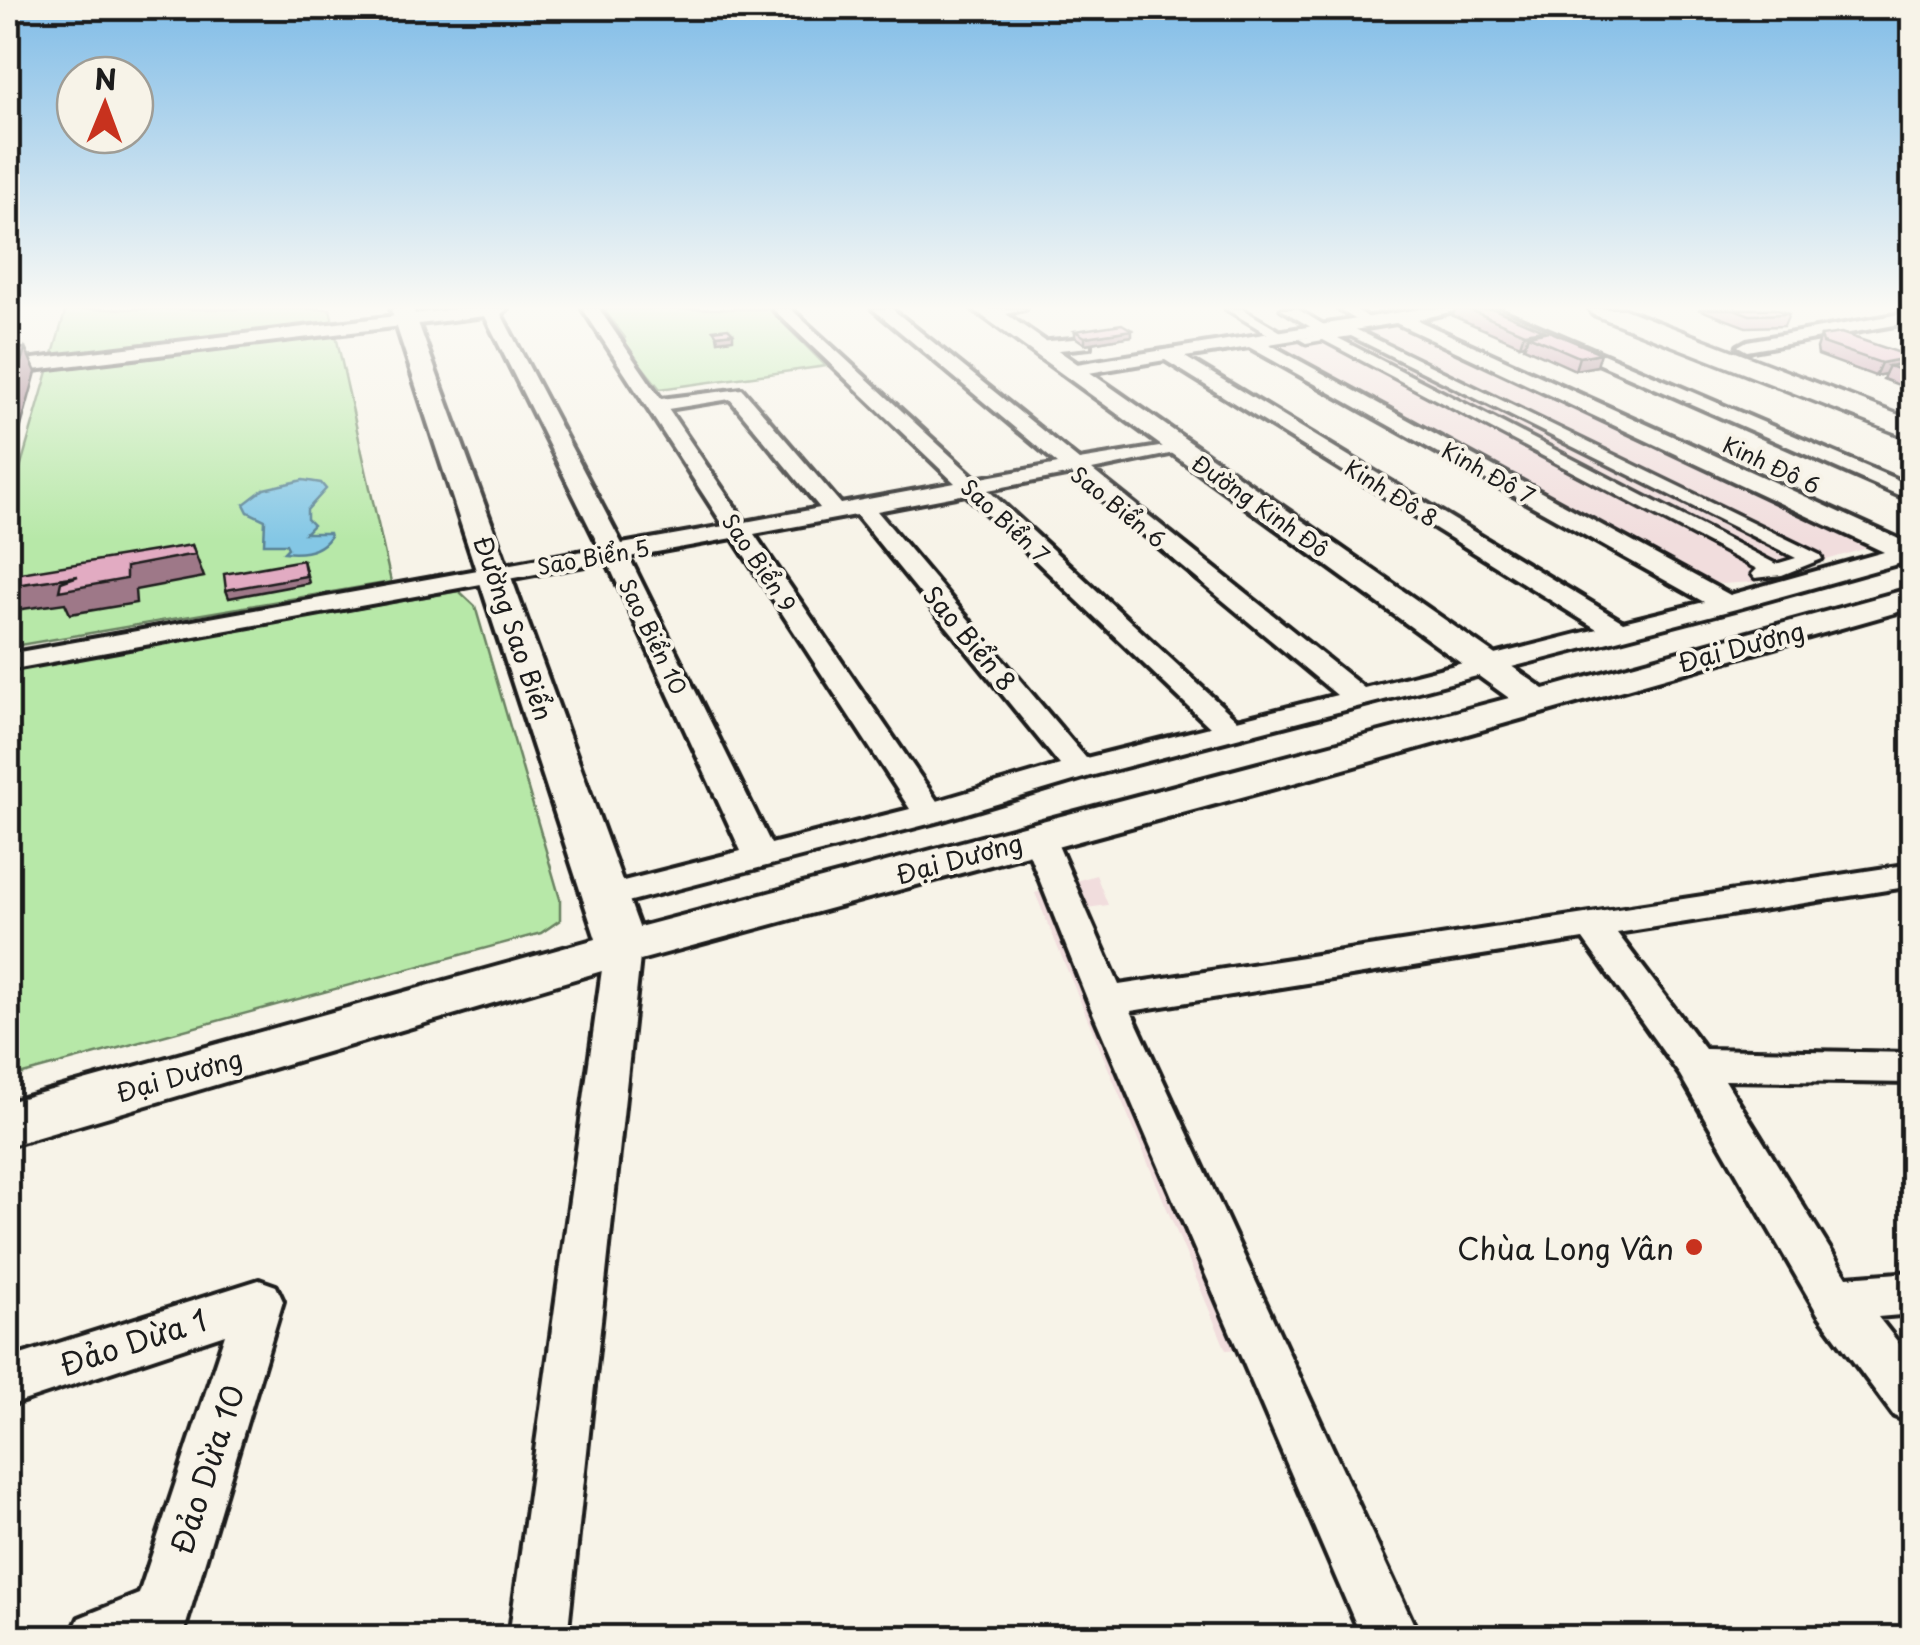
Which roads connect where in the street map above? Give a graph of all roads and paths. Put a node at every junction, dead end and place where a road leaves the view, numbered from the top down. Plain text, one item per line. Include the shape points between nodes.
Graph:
1 (429, 386) edge
2 (530, 386) edge
3 (645, 386) edge
4 (862, 386) edge
5 (973, 386) edge
6 (1108, 386) edge
7 (1218, 386) edge
8 (1333, 386) edge
9 (1415, 386) edge
10 (1475, 386) edge
11 (1546, 386) edge
12 (1661, 386) edge
13 (1799, 386) edge
14 (1851, 386) edge
15 (658, 404) junction
16 (1912, 409) edge
17 (1912, 430) edge
18 (1177, 447) junction
19 (1072, 468) junction
20 (972, 489) junction
21 (1912, 494) edge
22 (849, 511) junction
23 (738, 532) junction
24 (614, 552) junction
25 (1910, 553) edge
26 (495, 572) junction
27 (1912, 598) edge
28 (1727, 604) junction
29 (1618, 631) junction
30 (8, 662) edge
31 (1486, 666) junction
32 (1360, 700) junction
33 (1537, 701) junction
34 (1232, 730) junction
35 (1079, 769) junction
36 (930, 814) junction
37 (1038, 836) junction
38 (761, 858) junction
39 (1912, 876) edge
40 (608, 896) junction
41 (1591, 924) junction
42 (623, 948) junction
43 (1107, 1001) junction
44 (1694, 1064) junction
45 (1912, 1068) edge
46 (8, 1124) edge
47 (1912, 1293) edge
48 (1835, 1299) junction
49 (260, 1301) joint
50 (8, 1382) edge
51 (1912, 1399) edge
52 (156, 1626) edge
53 (99, 1638) edge
54 (538, 1638) edge
55 (1391, 1638) edge

1 - 26 street, Đường Sao Biển
2 - 24 street, Sao Biển 10
3 - 15 street, Sao Biển 9
4 - 20 street, Sao Biển 7
5 - 19 street, Sao Biển 6
6 - 18 street, Đường Kinh Đô
7 - 29 street, Kinh Đô 8
8 - 28 street, Kinh Đô 7
9 - 10 street via 1768,572 1819,558
11 - 25 street, Kinh Đô 6
12 - 21 street
13 - 17 main road
14 - 16 main road
15 - 22 street, Sao Biển 8 via 735,393
15 - 23 street, Sao Biển 9
18 - 19 street, Sao Biển 5
18 - 31 street, Đường Kinh Đô
19 - 20 street, Sao Biển 5
19 - 32 street, Sao Biển 6
20 - 22 street, Sao Biển 5
20 - 34 street, Sao Biển 7
22 - 23 street, Sao Biển 5
22 - 35 street, Sao Biển 8
23 - 24 street, Sao Biển 5
23 - 36 street, Sao Biển 9
24 - 26 street, Sao Biển 5
24 - 38 street, Sao Biển 10
25 - 28 street
26 - 30 street, Sao Biển 5
26 - 40 street, Đường Sao Biển
27 - 33 street, Đại Dương
28 - 29 street
29 - 31 street
31 - 32 street
31 - 33 street, Đường Kinh Đô
32 - 34 street
33 - 37 street, Đại Dương
34 - 35 street
35 - 36 street
36 - 38 street
37 - 42 street, Đại Dương
37 - 43 street
38 - 40 street
39 - 41 street
40 - 42 street, Đường Sao Biển
41 - 43 street
41 - 44 street
42 - 46 street, Đại Dương
42 - 54 street
43 - 55 street
44 - 45 street
44 - 48 street
47 - 48 street
48 - 51 street
49 - 50 street, Đảo Dừa 1
49 - 52 street, Đảo Dừa 10
52 - 53 street

